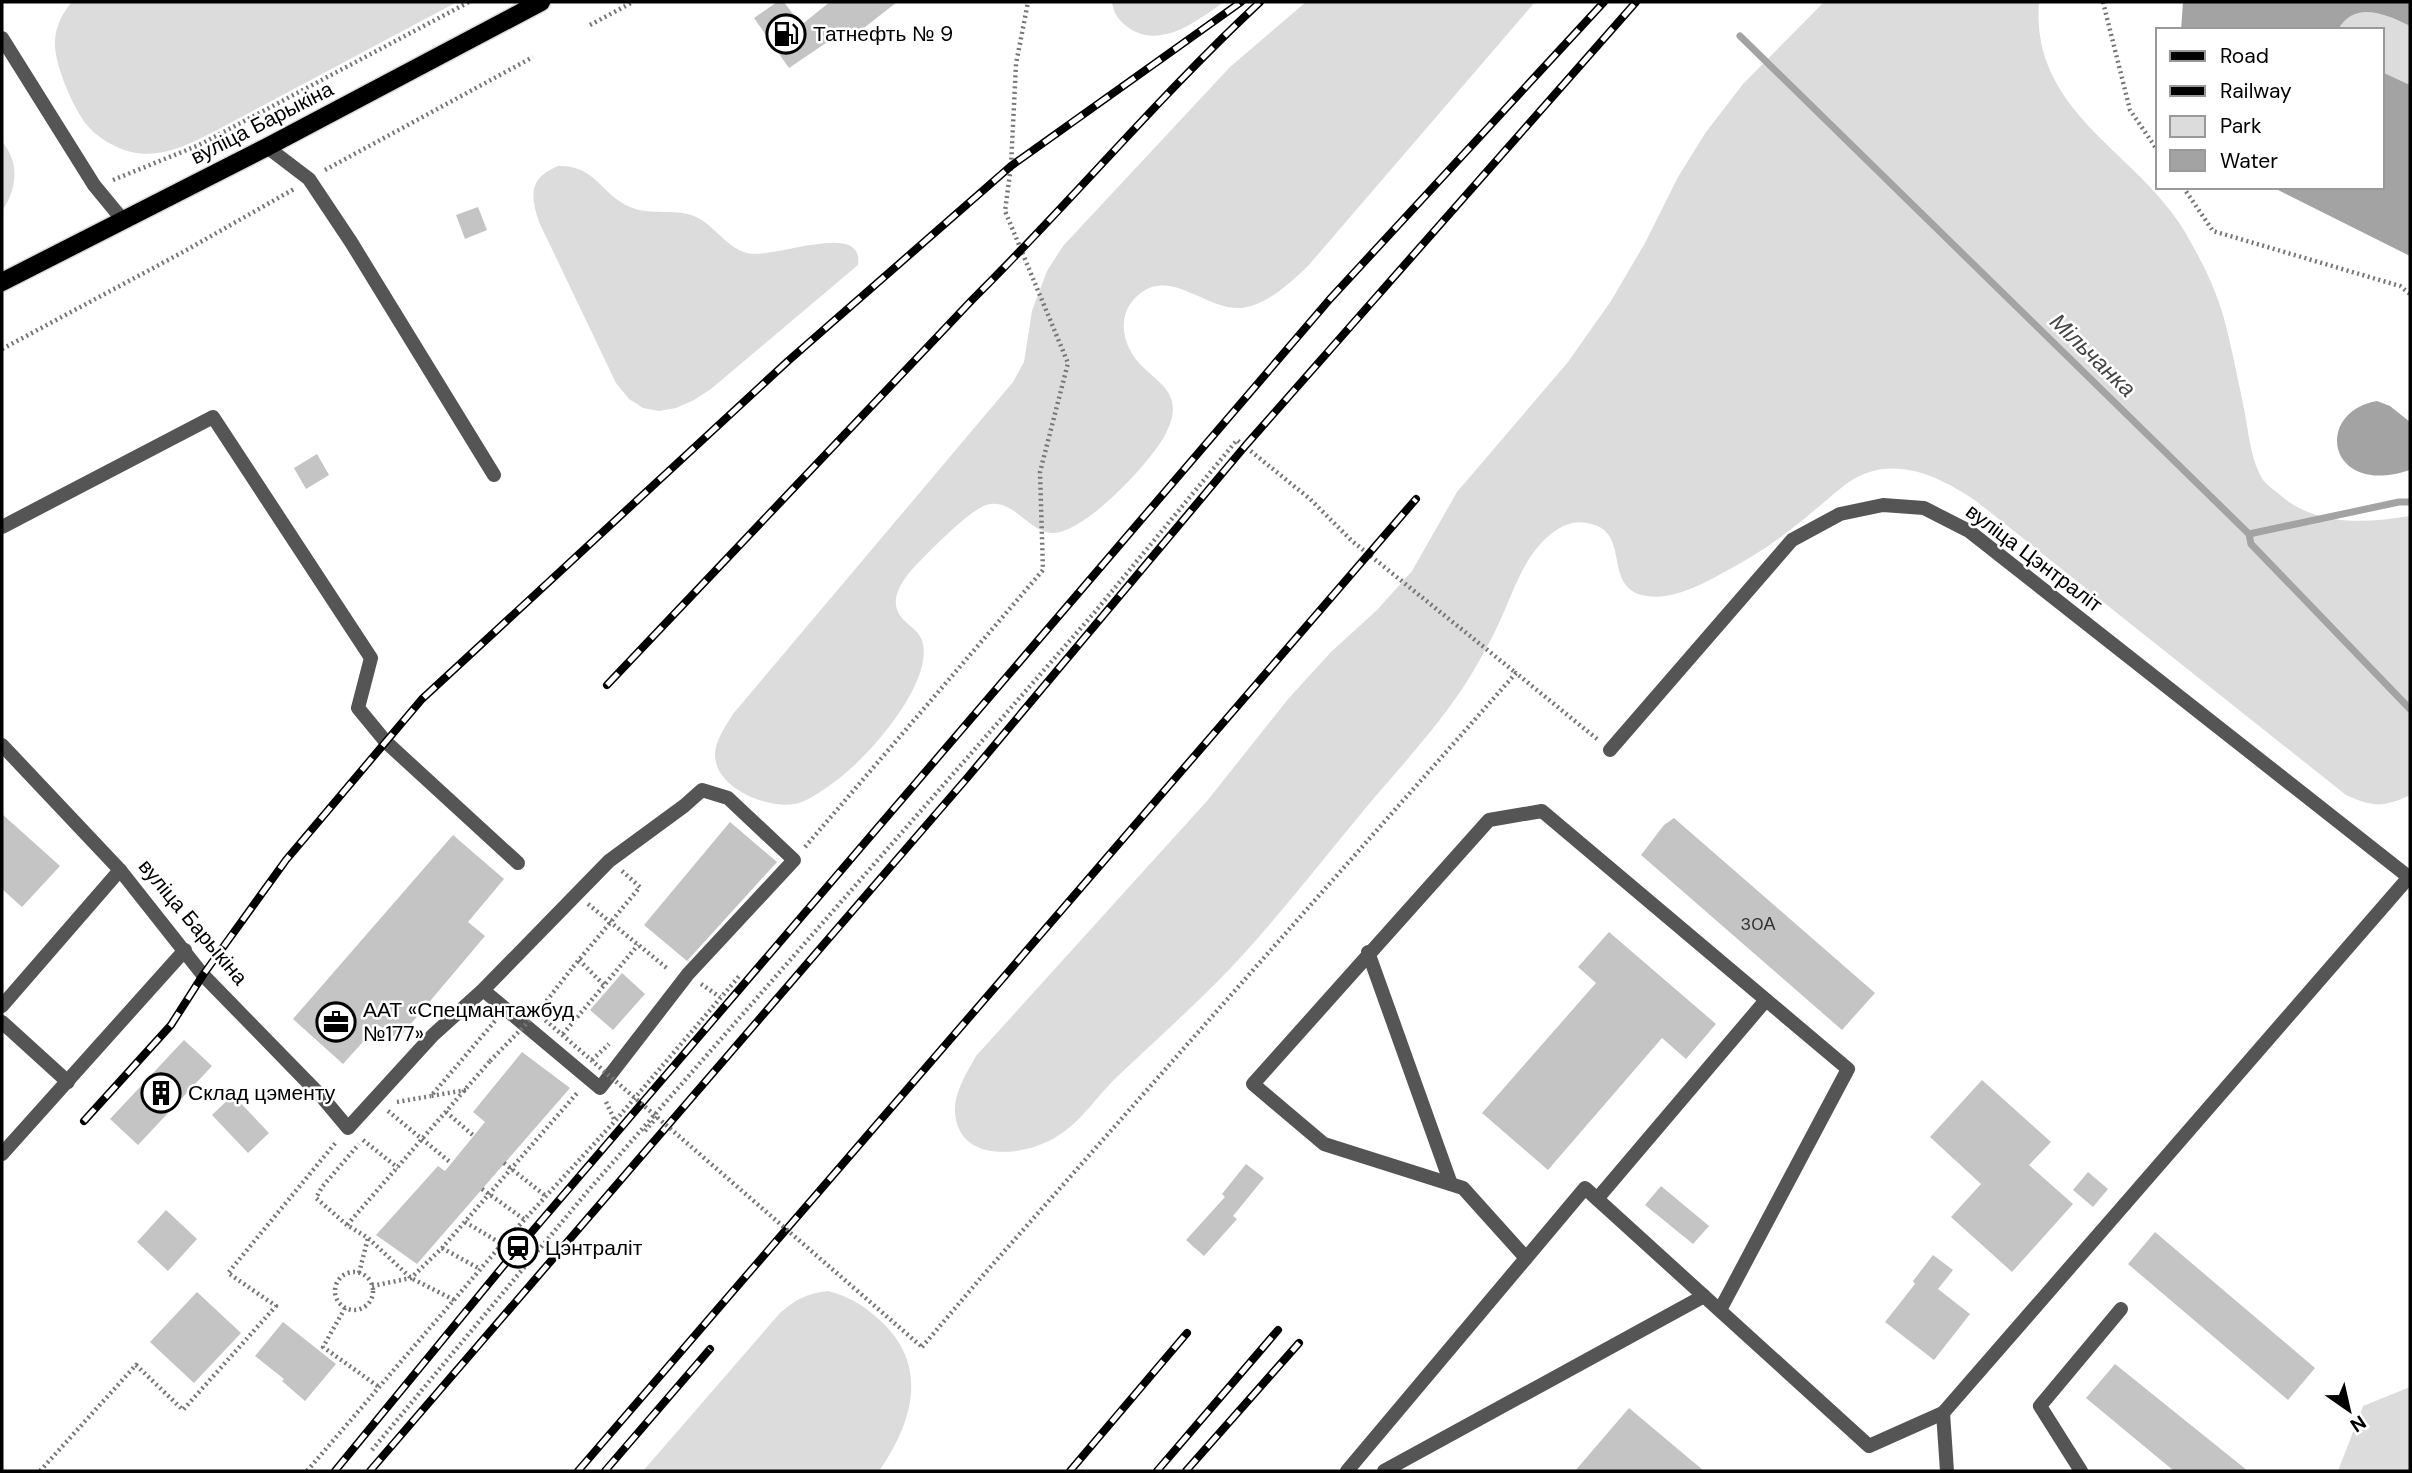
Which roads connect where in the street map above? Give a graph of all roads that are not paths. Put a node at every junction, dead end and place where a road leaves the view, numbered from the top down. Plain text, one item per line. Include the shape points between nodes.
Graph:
1 (541, 2) edge
2 (2, 38) edge
3 (267, 147) junction
4 (122, 219) junction
5 (2, 282) edge
6 (494, 475) dead end
7 (2, 527) edge
8 (2, 745) edge
9 (1611, 750) road end
10 (518, 863) dead end
11 (120, 870) junction
12 (2409, 878) edge
13 (185, 950) junction
14 (1368, 952) junction
15 (482, 990) junction
16 (1766, 1000) junction
17 (2, 1006) edge
18 (2, 1022) edge
19 (68, 1082) junction
20 (2, 1154) edge
21 (1451, 1184) junction
22 (1597, 1199) junction
23 (1526, 1258) junction
24 (1704, 1296) junction
25 (2120, 1309) dead end
26 (1720, 1310) junction
27 (1943, 1413) junction
28 (1347, 1471) edge
29 (1384, 1471) edge
30 (1947, 1471) edge
31 (2081, 1471) edge

1 - 3 main road, вуліца Барыкіна
2 - 4 street via 94,186
3 - 4 main road, вуліца Барыкіна
3 - 6 street via 309,179
4 - 5 main road, вуліца Барыкіна
7 - 10 street via 213,417 371,658 358,708 386,742
8 - 11 street, вуліца Барыкіна
9 - 12 street, вуліца Цэнтраліт via 1792,540 1840,514 1883,505 1924,508 1969,531
11 - 13 street, вуліца Барыкіна
11 - 17 street
12 - 27 street
13 - 15 street, вуліца Барыкіна via 203,975 348,1128 433,1035
13 - 19 street
14 - 16 street via 1489,820 1542,811
14 - 21 street
14 - 21 street via 1253,1084 1324,1144
15 - 15 street via 609,861 702,790 728,798 794,860 688,974 600,1088
16 - 22 street
16 - 26 street via 1848,1069
18 - 19 street
19 - 20 street
21 - 23 street via 1463,1188
22 - 23 street via 1585,1188
22 - 24 street
23 - 28 street
24 - 26 street
24 - 29 street
25 - 31 street via 2040,1406
26 - 27 street via 1869,1446
27 - 30 street

